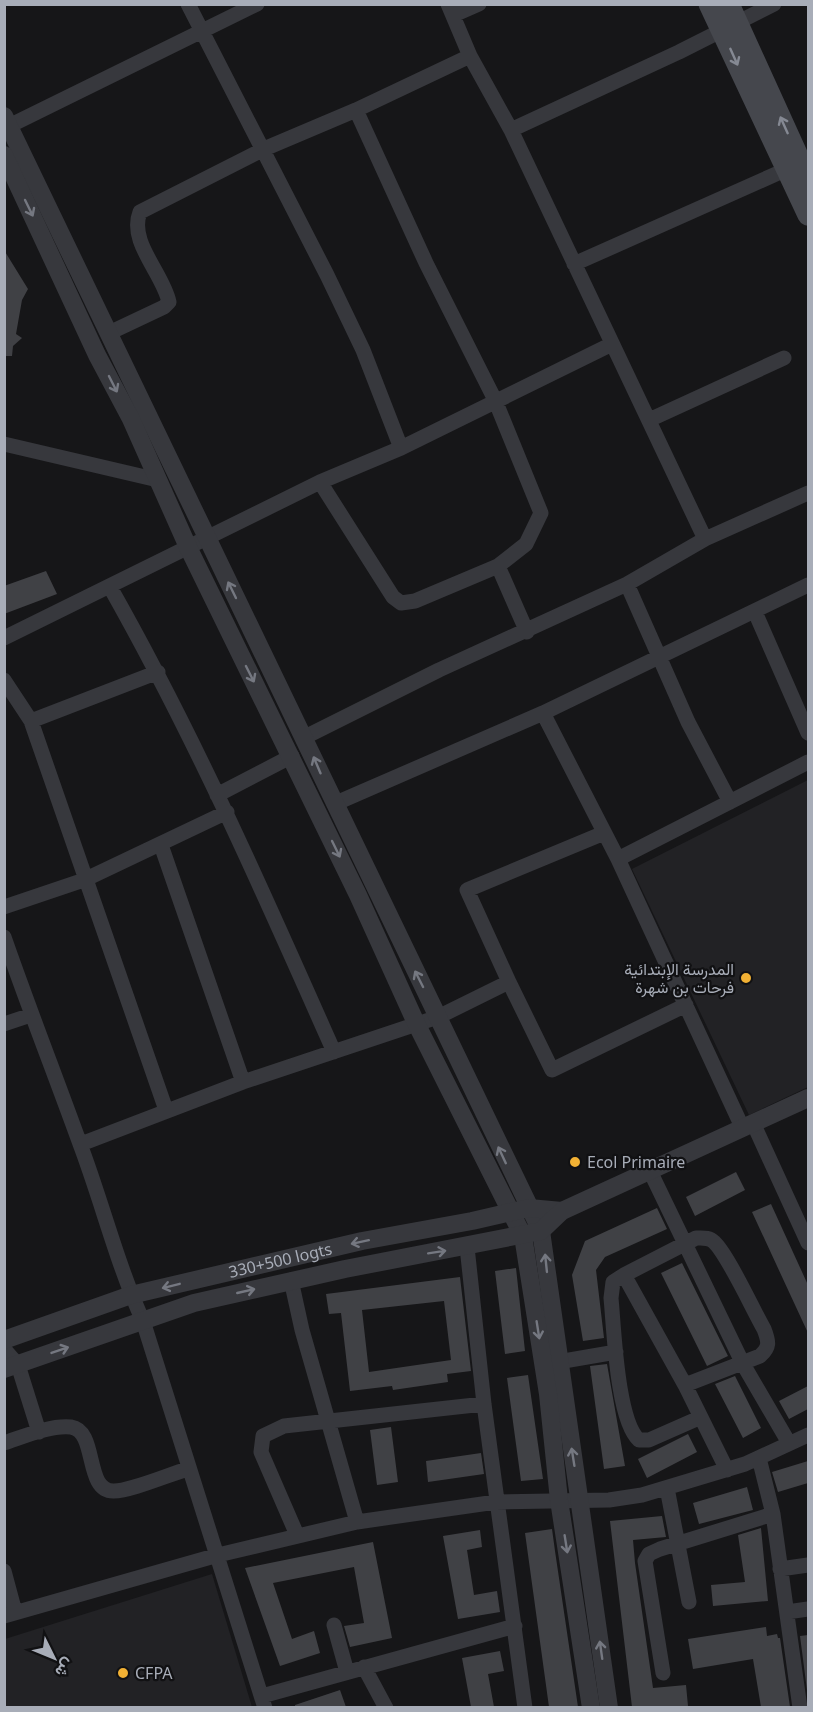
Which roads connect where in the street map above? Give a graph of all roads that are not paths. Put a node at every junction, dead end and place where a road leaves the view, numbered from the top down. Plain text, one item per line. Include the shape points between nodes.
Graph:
1 (188, 4) edge
2 (257, 4) edge
3 (479, 4) edge
4 (709, 4) edge
5 (774, 4) edge
6 (451, 10) edge
7 (729, 19) edge
8 (202, 33) junction
9 (470, 56) junction
10 (356, 110) junction
11 (7, 121) edge
12 (511, 130) junction
13 (264, 149) junction
14 (4, 155) edge
15 (785, 170) junction
16 (9, 176) edge
17 (808, 178) edge
18 (808, 215) edge
19 (573, 264) junction
20 (113, 340) junction
21 (612, 344) junction
22 (97, 355) junction
23 (784, 358) dead end
24 (495, 400) junction
25 (649, 420) junction
26 (4, 444) edge
27 (401, 448) junction
28 (158, 480) junction
29 (320, 482) junction
30 (808, 493) edge
31 (207, 538) junction
32 (705, 539) junction
33 (188, 547) junction
34 (498, 566) junction
35 (627, 584) junction
36 (808, 585) edge
37 (110, 587) junction
38 (754, 612) junction
39 (527, 632) junction
40 (4, 639) edge
41 (661, 657) junction
42 (158, 672) junction
43 (4, 680) edge
44 (543, 713) junction
45 (31, 721) junction
46 (808, 733) edge
47 (305, 737) junction
48 (292, 756) junction
49 (808, 762) edge
50 (217, 795) junction
51 (730, 802) junction
52 (334, 804) junction
53 (227, 812) junction
54 (604, 833) junction
55 (161, 845) junction
56 (618, 859) junction
57 (84, 880) junction
58 (4, 907) edge
59 (4, 937) edge
60 (509, 982) junction
61 (686, 1005) junction
62 (31, 1015) junction
63 (438, 1017) junction
64 (416, 1023) junction
65 (4, 1024) edge
66 (334, 1052) junction
67 (243, 1082) junction
68 (808, 1098) edge
69 (166, 1110) junction
70 (748, 1127) junction
71 (81, 1144) junction
72 (651, 1173) junction
73 (529, 1208) junction
74 (562, 1211) junction
75 (511, 1213) junction
76 (541, 1232) junction
77 (522, 1236) junction
78 (808, 1243) edge
79 (684, 1246) junction
80 (467, 1247) junction
81 (624, 1275) junction
82 (291, 1280) junction
83 (132, 1295) junction
84 (143, 1321) junction
85 (4, 1340) edge
86 (4, 1349) edge
87 (616, 1352) junction
88 (558, 1362) junction
89 (743, 1364) junction
90 (11, 1367) edge
91 (685, 1385) junction
92 (484, 1404) junction
93 (699, 1418) junction
94 (329, 1420) junction
95 (39, 1432) junction
96 (808, 1435) edge
97 (4, 1443) edge
98 (789, 1443) junction
99 (759, 1458) junction
100 (189, 1469) junction
101 (727, 1470) junction
102 (667, 1488) junction
103 (559, 1500) junction
104 (580, 1500) junction
105 (496, 1502) junction
106 (773, 1514) junction
107 (357, 1522) junction
108 (297, 1535) junction
109 (678, 1544) junction
110 (218, 1555) junction
111 (808, 1565) edge
112 (780, 1569) junction
113 (4, 1571) edge
114 (689, 1602) dead end
115 (808, 1610) edge
116 (787, 1612) junction
117 (10, 1614) edge
118 (334, 1625) dead end
119 (515, 1626) junction
120 (364, 1667) junction
121 (347, 1672) junction
122 (663, 1673) dead end
123 (264, 1702) edge
124 (386, 1707) edge
125 (525, 1707) edge
126 (591, 1707) edge
127 (609, 1707) edge
128 (801, 1707) edge

1 - 8 street
2 - 8 street
3 - 6 street
4 - 7 main road
5 - 7 street
6 - 9 street
7 - 12 street via 679,52
7 -> 15 main road
17 -> 7 main road
8 - 11 street
8 - 13 street
9 - 10 street
9 - 12 street
10 - 13 street
10 - 24 street
11 - 20 street
12 - 19 street
13 - 20 street via 140,212 139,237 169,302
13 - 27 street via 363,350
14 - 16 street
15 - 18 main road
15 - 19 street
16 -> 22 street
19 - 21 street
20 - 22 street
20 - 31 street
21 - 24 street
21 - 25 street
22 -> 28 street
23 - 25 street
24 - 27 street
24 - 34 street via 541,513 526,544
25 - 32 street
26 - 28 street
27 - 29 street
28 - 33 street
29 - 31 street
29 - 34 street via 393,597 401,603 415,601
30 - 32 street
31 - 33 street
47 -> 31 street
32 - 35 street
33 - 37 street
33 -> 48 street
34 - 39 street
35 - 39 street
35 - 41 street
36 - 38 street
37 - 40 street
37 - 42 street
38 - 41 street
38 - 46 street
39 - 47 street via 439,670
41 - 44 street
41 - 51 street via 688,722
42 - 45 street
42 - 50 street
43 - 45 street
44 - 52 street
44 - 54 street
45 - 57 street
52 -> 47 street
48 - 50 street
48 -> 64 street
49 - 51 street
50 - 53 street
51 - 56 street
63 -> 52 street
53 - 55 street
53 - 66 street
54 - 56 street
54 - 60 street via 467,890
55 - 57 street
55 - 67 street
56 - 61 street
57 - 58 street
57 - 69 street
59 - 62 street
60 - 61 street via 552,1070
60 - 63 street
61 - 70 street
62 - 65 street
62 - 71 street
63 - 64 street
73 -> 63 street
64 - 66 street
64 - 75 street
66 - 67 street
67 - 69 street
68 - 70 street
69 - 71 street
70 - 72 street
70 - 78 street
71 - 83 street
72 - 74 street
72 - 79 street
73 - 74 street, 330+500 logts
73 - 75 street, 330+500 logts
73 - 76 street
74 - 76 street
75 - 77 street
75 -> 83 street, 330+500 logts via 362,1241
76 - 77 street
88 -> 76 street
77 - 80 street
77 -> 103 street via 548,1394
79 - 81 street
79 - 89 street
79 - 89 street via 696,1238 714,1242 764,1329 768,1349
82 -> 80 street
80 - 92 street
81 - 87 street via 613,1282 611,1298
81 - 91 street
84 -> 82 street via 194,1303
82 - 94 street
83 - 84 street
83 - 85 street, 330+500 logts
90 -> 84 street
84 - 100 street
86 - 90 street
87 - 88 street
87 - 93 street via 628,1421 639,1440 649,1440
104 -> 88 street
89 - 91 street
89 - 98 street
90 - 95 street
91 - 93 street
92 - 94 street
92 - 105 street
93 - 101 street
94 - 107 street
94 - 108 street via 284,1426 267,1432 261,1441 261,1452
95 - 97 street
95 - 100 street via 78,1429 85,1437 97,1480 109,1490
96 - 98 street
98 - 99 street
99 - 101 street
99 - 106 street
100 - 110 street
101 - 102 street
102 - 104 street via 620,1498
102 - 109 street
103 - 104 street
103 - 105 street
103 -> 126 street
127 -> 104 street
105 - 107 street
105 - 119 street
106 - 109 street
106 - 112 street
107 - 108 street
108 - 110 street
109 - 114 street
109 - 122 street via 649,1554 645,1561
110 - 117 street
110 - 123 street
111 - 112 street
112 - 116 street
113 - 117 street
115 - 116 street
116 - 128 street
118 - 121 street
119 - 120 street
119 - 125 street
120 - 121 street
120 - 124 street
121 - 123 street

